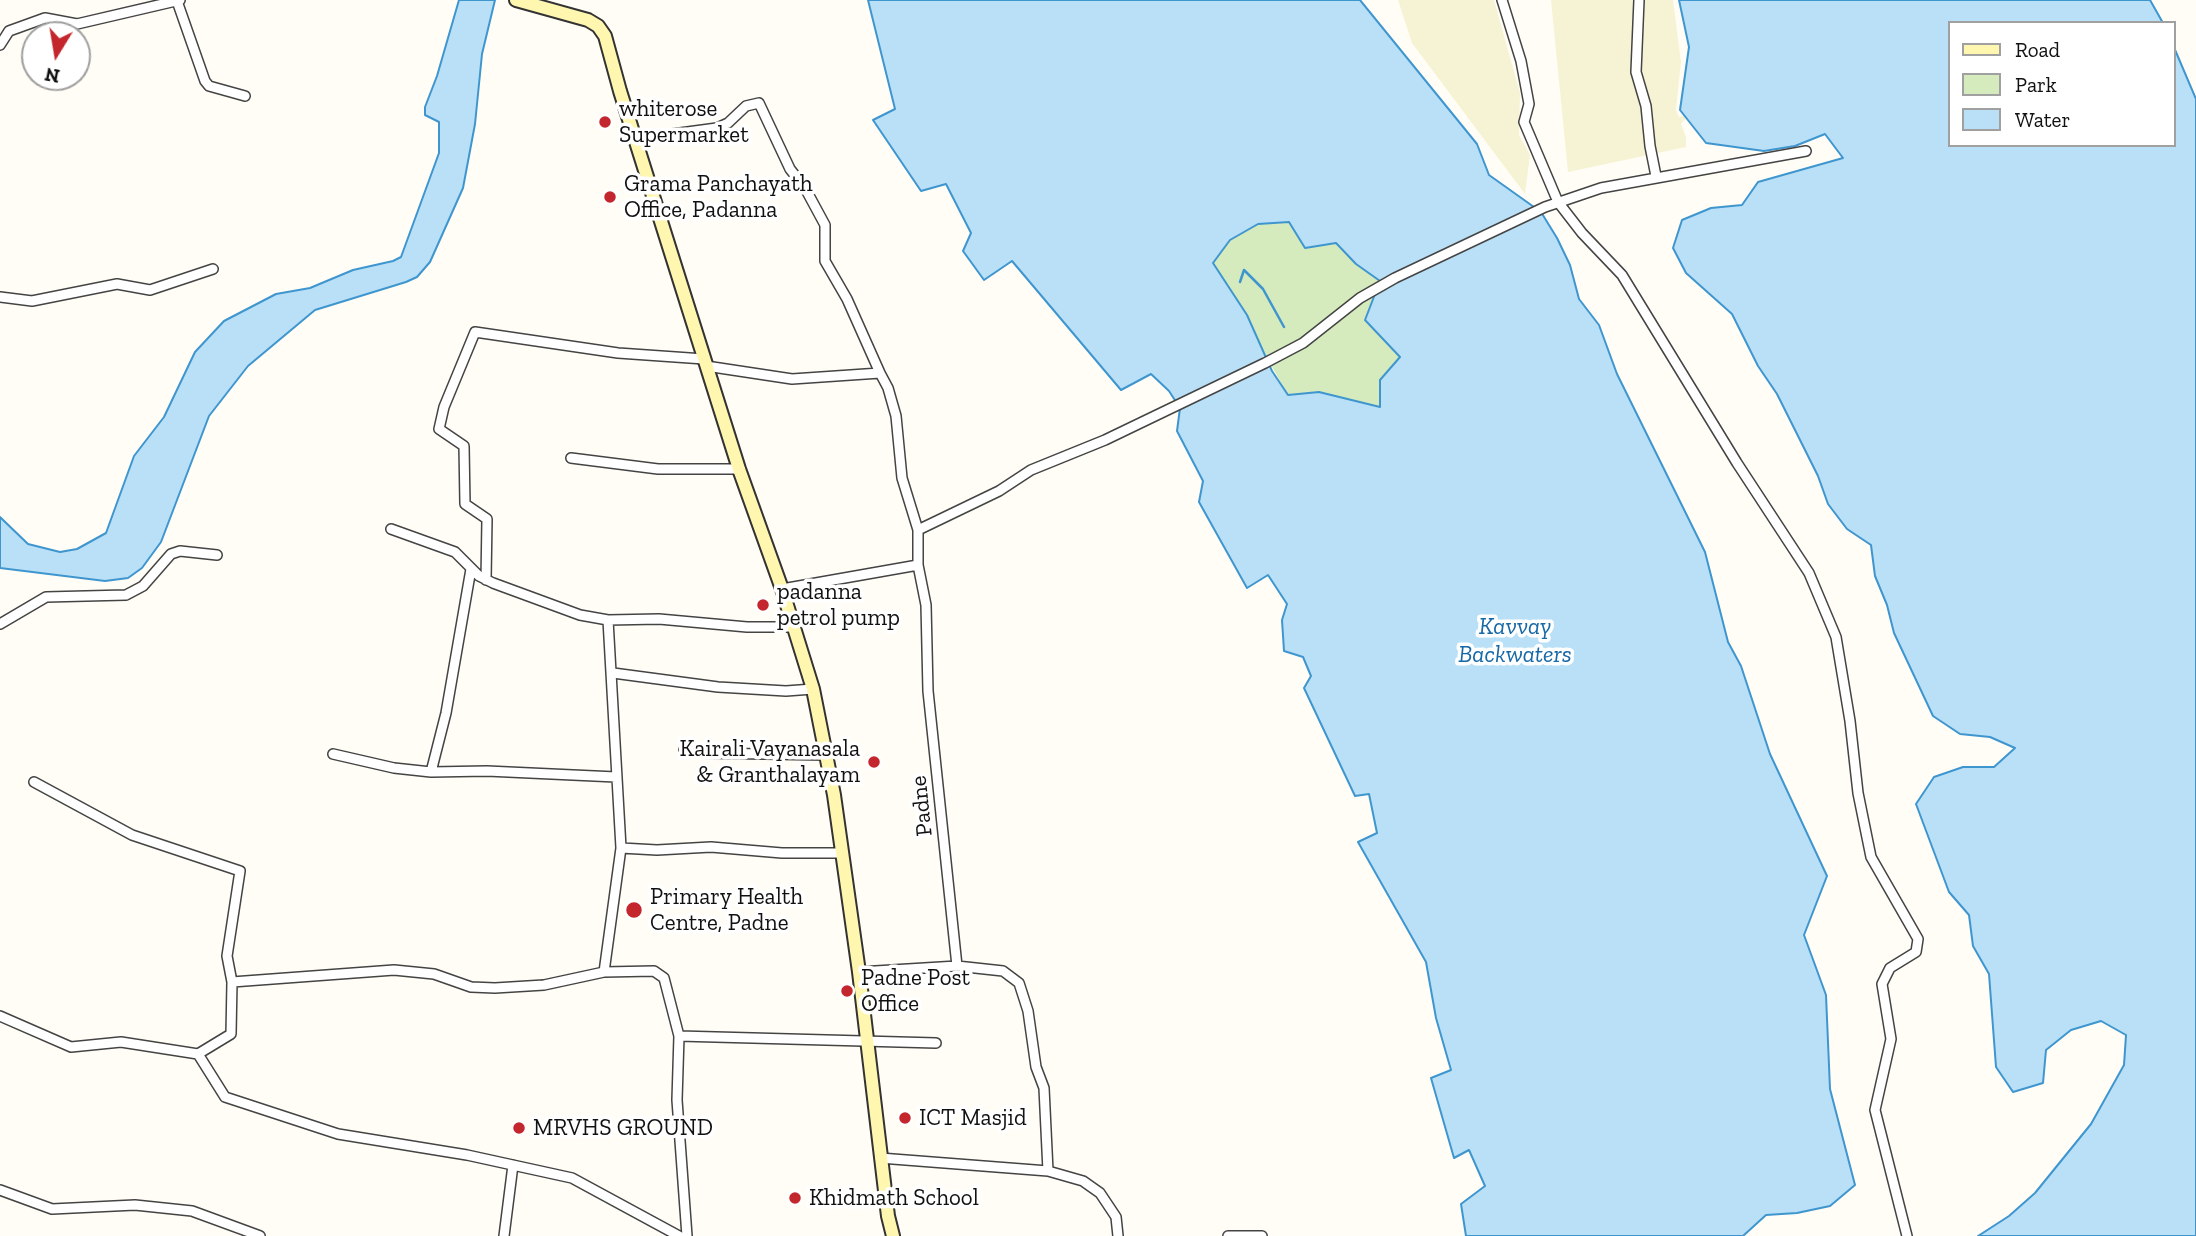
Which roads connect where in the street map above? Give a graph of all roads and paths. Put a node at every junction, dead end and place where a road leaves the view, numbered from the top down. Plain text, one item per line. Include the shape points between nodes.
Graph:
1 (178, 0) edge
2 (516, 0) edge
3 (1502, 0) edge
4 (1639, 0) edge
5 (0, 45) edge
6 (246, 96) dead end
7 (635, 139) junction
8 (1806, 151) dead end
9 (1656, 176) junction
10 (1558, 202) junction
11 (213, 269) dead end
12 (0, 298) edge
13 (705, 362) junction
14 (880, 373) junction
15 (570, 458) dead end
16 (739, 469) junction
17 (391, 528) dead end
18 (918, 530) junction
19 (217, 555) dead end
20 (918, 565) junction
21 (471, 569) junction
22 (486, 580) junction
23 (782, 589) junction
24 (608, 620) junction
25 (0, 624) edge
26 (792, 627) junction
27 (613, 673) junction
28 (813, 689) junction
29 (684, 750) dead end
30 (333, 754) dead end
31 (826, 755) junction
32 (431, 772) junction
33 (616, 776) junction
34 (34, 782) dead end
35 (621, 848) junction
36 (841, 853) junction
37 (957, 966) junction
38 (604, 972) junction
39 (859, 972) junction
40 (232, 982) junction
41 (0, 1016) edge
42 (679, 1036) junction
43 (868, 1042) junction
44 (936, 1043) dead end
45 (198, 1055) junction
46 (880, 1158) junction
47 (513, 1165) junction
48 (1048, 1171) junction
49 (0, 1190) edge
50 (260, 1236) edge
51 (503, 1236) edge
52 (679, 1236) edge
53 (687, 1236) edge
54 (893, 1236) edge
55 (1118, 1236) edge
56 (1228, 1236) edge
57 (1262, 1236) edge
58 (1907, 1236) edge

1 - 5 street via 77,24 45,18 9,31
1 - 6 street via 205,81
2 - 7 main road via 588,20 606,36
3 - 10 street via 1530,104 1524,122
4 - 9 street via 1636,72 1647,106
7 - 13 main road
7 - 14 street, Padne via 717,128 746,106 759,103 790,169 825,225 825,261
8 - 9 street
9 - 10 street
10 - 18 street via 1395,278 1360,298 1303,343 1143,422 1031,470 999,492
10 - 58 street via 1622,275 1809,573 1836,637 1857,793 1871,858 1918,939 1916,952 1890,968 1882,984 1891,1039 1875,1110
11 - 12 street via 150,290 117,284 32,301
13 - 14 street via 792,379
13 - 16 main road
13 - 22 street via 475,332 439,429 464,446 466,504 487,519
14 - 18 street, Padne via 896,416 902,478
15 - 16 street via 658,469
16 - 23 main road
17 - 21 street via 455,552
18 - 20 street, Padne
19 - 25 street via 180,551 171,554 143,586 126,595 46,597
20 - 23 street
20 - 37 street, Padne via 926,605 928,691
21 - 22 street
21 - 32 street
22 - 24 street via 547,604
23 - 26 main road
24 - 26 street
24 - 27 street
26 - 28 main road
27 - 28 street via 718,687
27 - 33 street
28 - 31 main road
29 - 31 street
30 - 32 street
31 - 36 main road
32 - 33 street
33 - 35 street
34 - 40 street via 132,835 240,871 227,956
35 - 36 street
35 - 38 street
36 - 39 main road
37 - 39 street
37 - 48 street via 1003,971 1019,983 1044,1087
38 - 40 street via 544,985 495,988 394,970
38 - 42 street via 654,971 664,978
39 - 43 main road
40 - 45 street via 231,1034
41 - 45 street via 71,1047 121,1042
42 - 43 street
42 - 53 street via 677,1100
43 - 44 street
43 - 46 main road
45 - 47 street via 225,1097 338,1135
46 - 48 street
46 - 54 main road
47 - 51 street
47 - 52 street via 572,1178
48 - 55 street via 1083,1181 1100,1194 1116,1217
49 - 50 street via 52,1209 135,1205 192,1211
56 - 57 street

